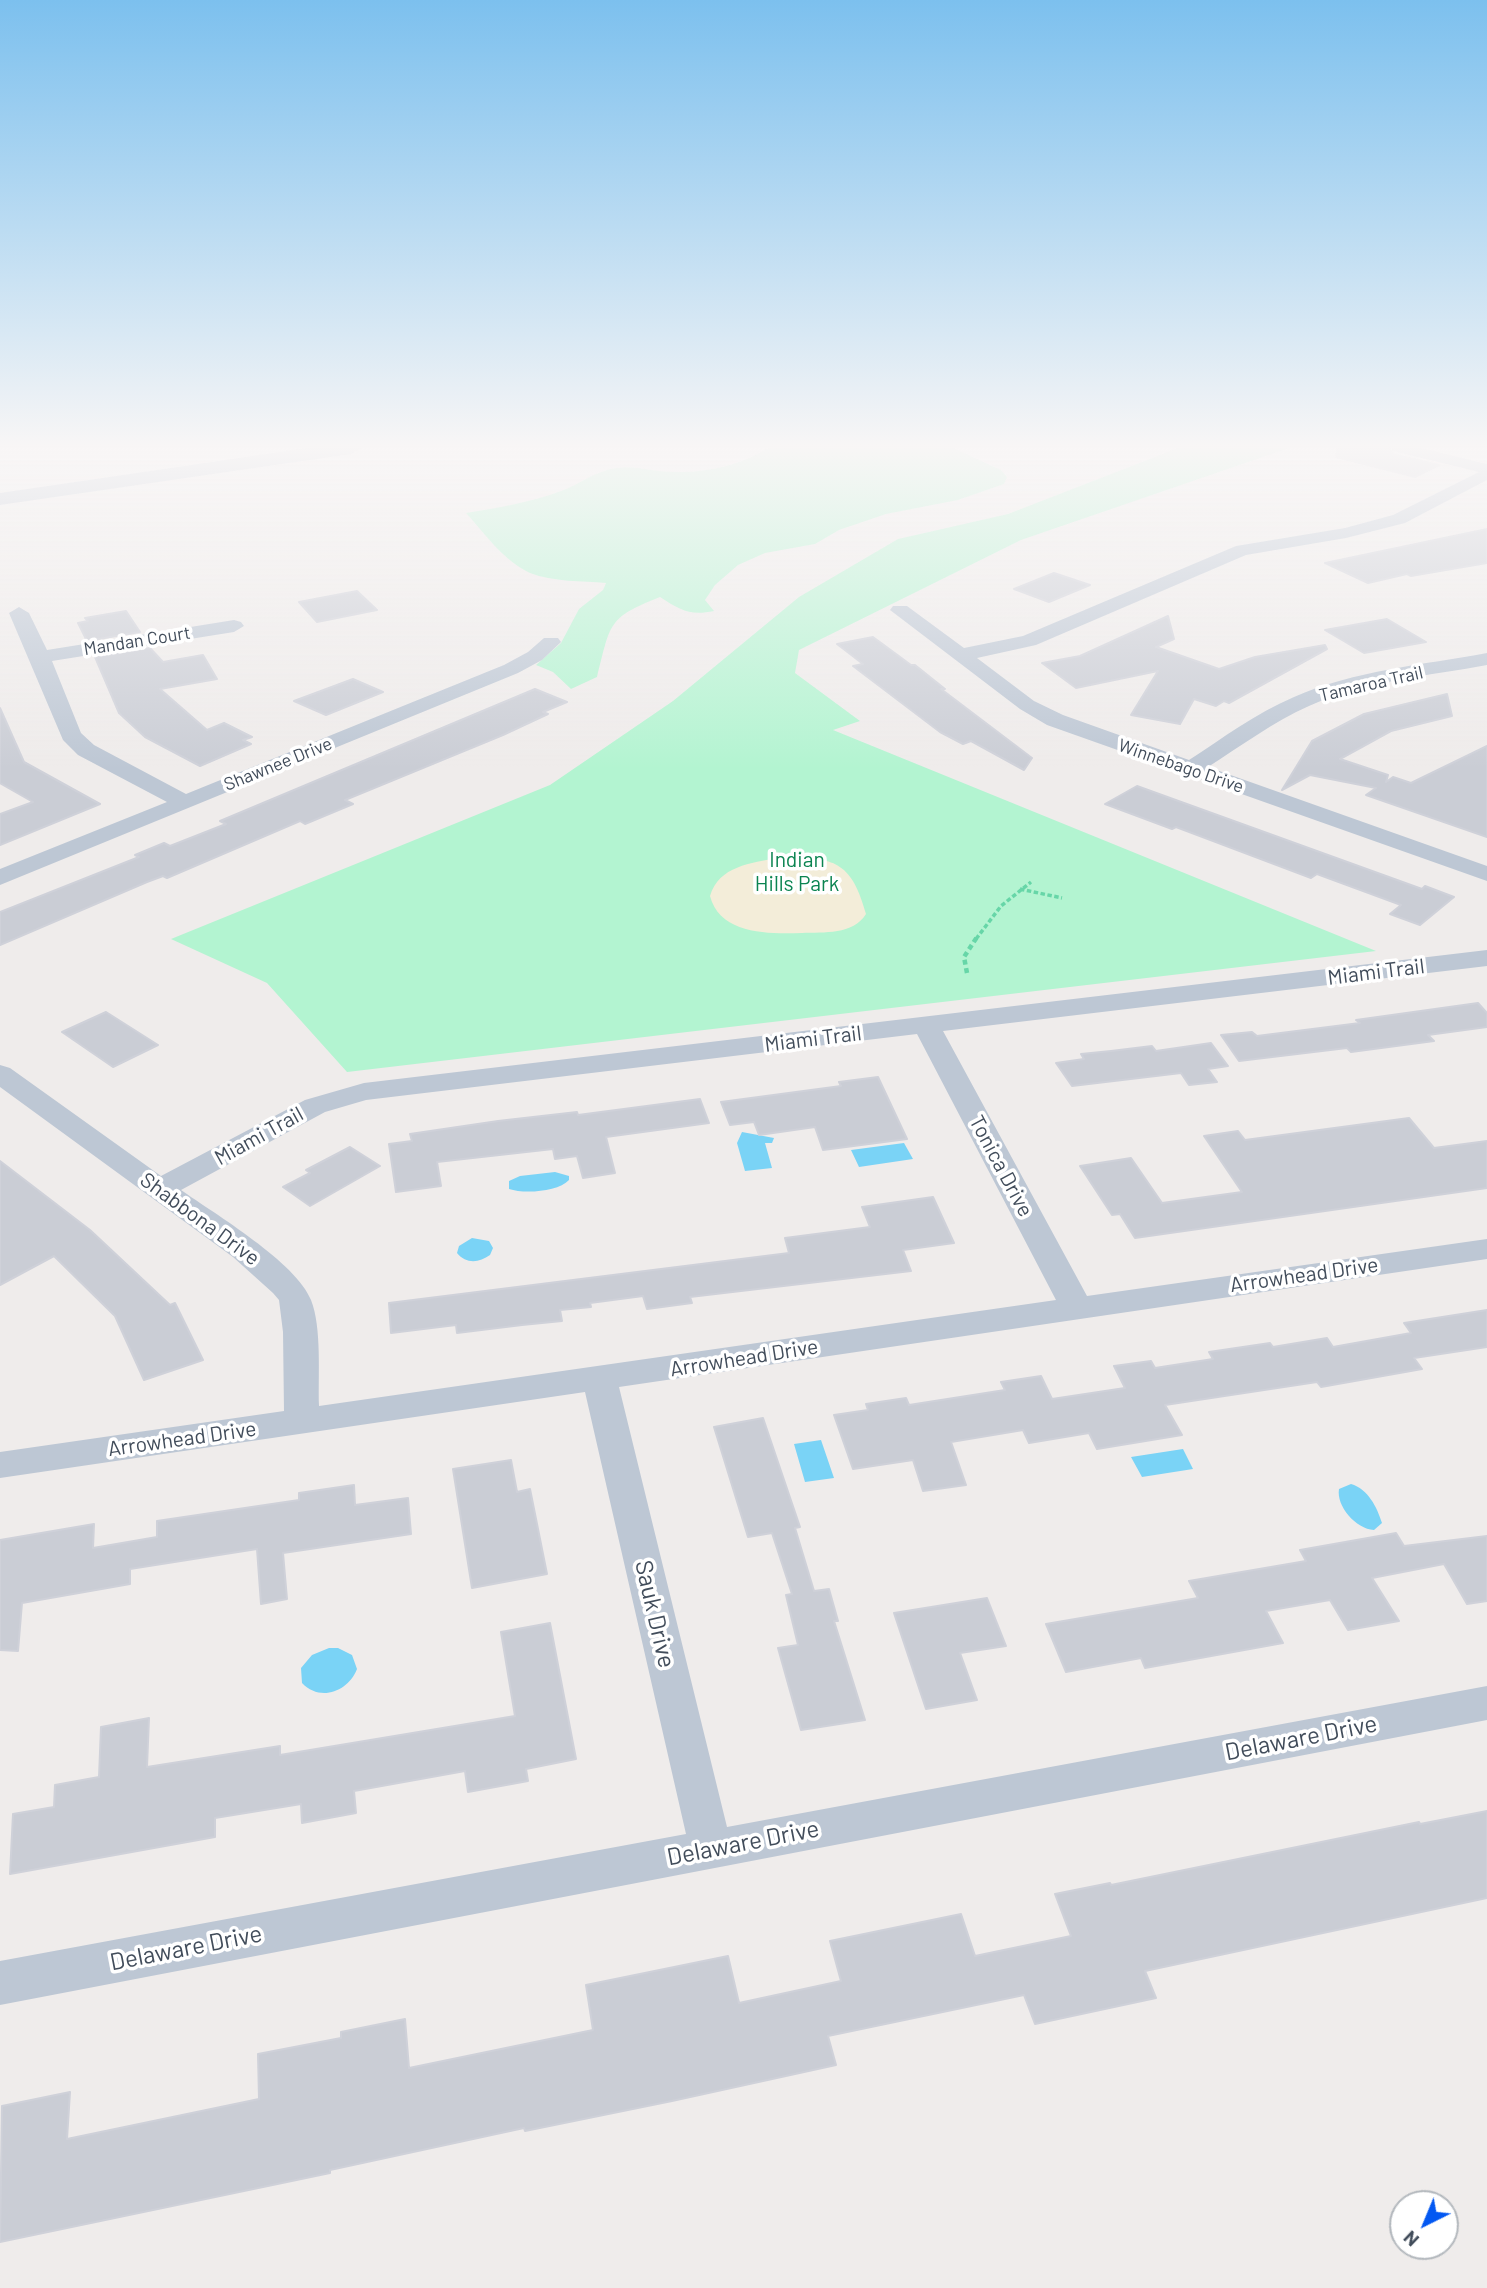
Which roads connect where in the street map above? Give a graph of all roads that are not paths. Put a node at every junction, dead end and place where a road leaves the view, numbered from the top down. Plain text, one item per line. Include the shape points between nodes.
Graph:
1 (1231, 555) edge
2 (900, 610) dead end
3 (19, 613) dead end
4 (234, 625) dead end
5 (551, 642) dead end
6 (961, 655) junction
7 (40, 657) junction
8 (1476, 661) edge
9 (1487, 675) edge
10 (1190, 769) junction
11 (185, 802) junction
12 (1487, 874) edge
13 (0, 878) edge
14 (1487, 958) edge
15 (926, 1026) junction
16 (0, 1074) edge
17 (160, 1189) junction
18 (1487, 1249) edge
19 (1076, 1307) junction
20 (600, 1380) junction
21 (302, 1421) junction
22 (0, 1465) edge
23 (1487, 1703) edge
24 (710, 1849) junction
25 (0, 1983) edge

1 - 6 street via 1037,638
2 - 6 street, Winnebago Drive
3 - 7 street
4 - 7 street, Mandan Court
5 - 11 street, Shawnee Drive via 510,670
6 - 10 street, Winnebago Drive via 1027,705 1055,720
7 - 11 street via 71,735 86,750
8 - 9 street
8 - 10 street, Tamaroa Trail via 1350,685 1306,699
10 - 12 street, Winnebago Drive
11 - 13 street, Shawnee Drive
14 - 15 street, Miami Trail
15 - 17 street, Miami Trail via 364,1092 315,1106
15 - 19 street, Tonica Drive
16 - 17 street, Shabbona Drive
17 - 21 street, Shabbona Drive via 273,1272 295,1300
18 - 19 street, Arrowhead Drive
19 - 20 street, Arrowhead Drive
20 - 21 street, Arrowhead Drive
20 - 24 street, Sauk Drive
21 - 22 street, Arrowhead Drive
23 - 24 street, Delaware Drive
24 - 25 street, Delaware Drive

